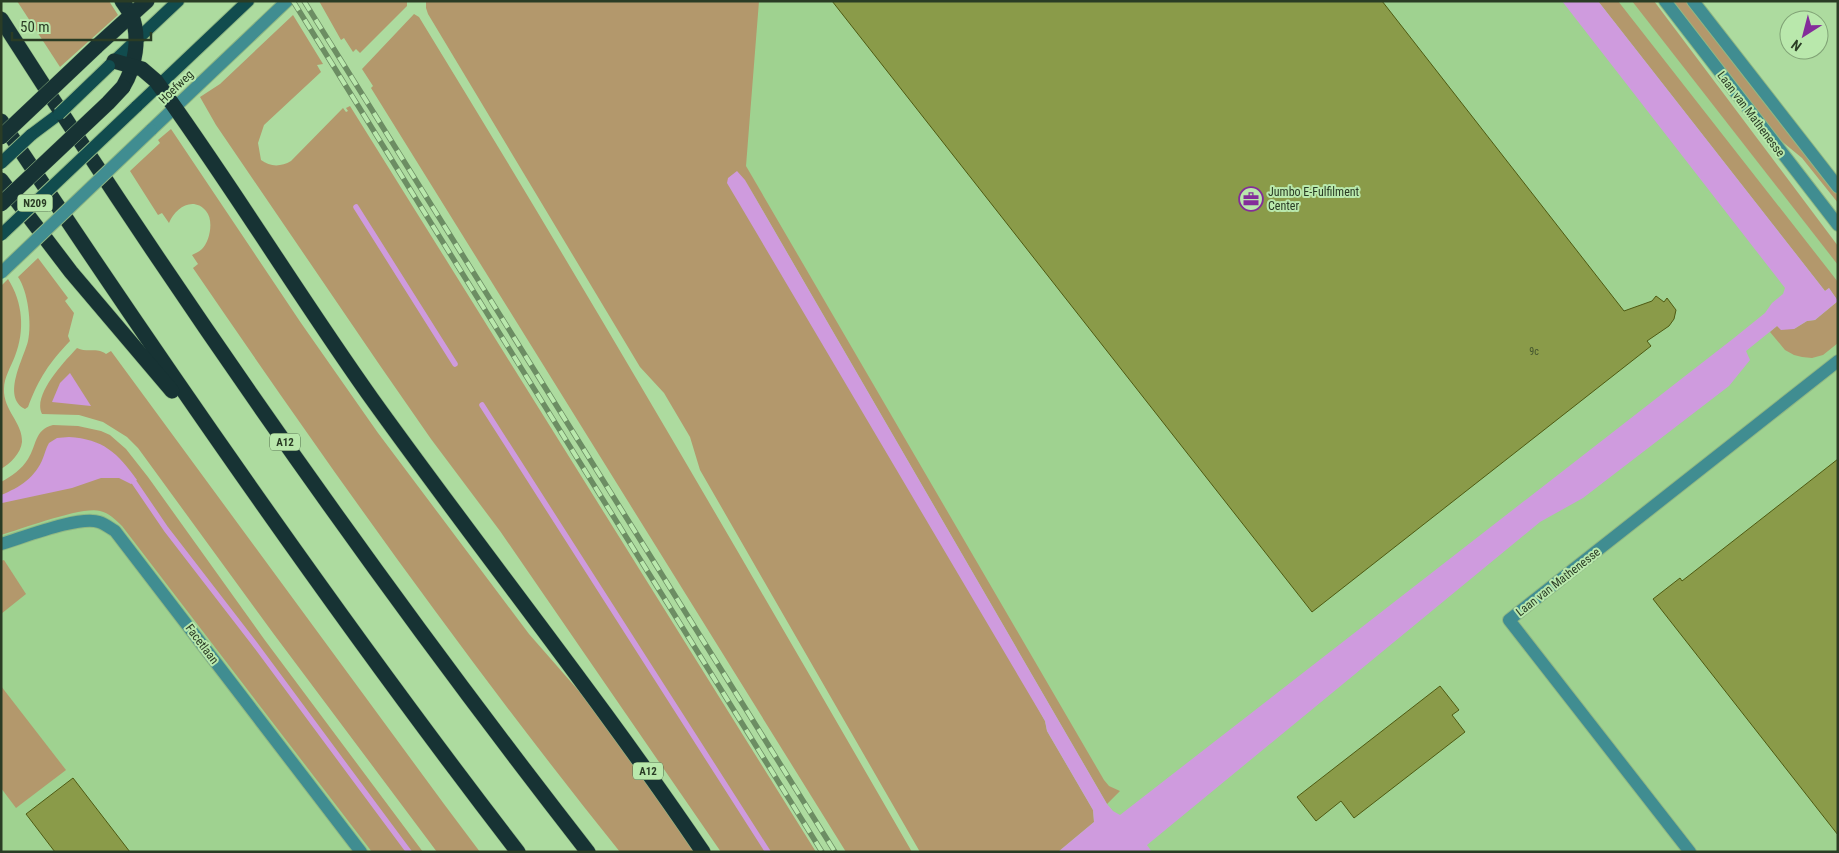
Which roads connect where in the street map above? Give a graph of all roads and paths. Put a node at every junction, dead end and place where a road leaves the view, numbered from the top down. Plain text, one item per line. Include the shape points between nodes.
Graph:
1 (122, 1) edge
2 (147, 1) edge
3 (248, 1) edge
4 (287, 1) edge
5 (1665, 1) edge
6 (1693, 1) edge
7 (175, 4) edge
8 (131, 15) junction
9 (1, 19) edge
10 (135, 42) junction
11 (112, 64) junction
12 (132, 66) junction
13 (160, 85) junction
14 (175, 108) junction
15 (1, 121) edge
16 (1, 137) edge
17 (1, 162) edge
18 (1, 180) edge
19 (1838, 188) edge
20 (1, 204) edge
21 (1838, 225) edge
22 (1, 236) edge
23 (1, 273) edge
24 (1838, 361) edge
25 (223, 451) junction
26 (1, 544) edge
27 (360, 852) edge
28 (518, 852) edge
29 (588, 852) edge
30 (703, 852) edge
31 (1690, 852) edge

1 - 8 highway
2 - 8 highway
3 - 13 main road, Hoefweg / N209
4 - 14 street, Hoefweg
5 - 21 street, Laan van Mathenesse
6 - 19 street, Laan van Mathenesse
7 - 10 main road
8 - 10 highway, N209
8 - 16 highway, bridge
9 - 29 highway, A12 via 144,237 303,468
10 - 11 main road
10 - 12 highway, N209
11 - 12 highway
11 - 17 main road, bridge
12 - 13 highway via 152,76
12 - 20 highway, N209, bridge via 123,87 108,103
13 - 14 highway
13 - 22 main road, Hoefweg / N209, bridge
14 - 23 street, Hoefweg, bridge
14 - 30 highway, A12 via 371,398 600,705
15 - 25 highway
18 - 25 highway via 71,272
24 - 31 street, Laan van Mathenesse via 1509,620
25 - 28 highway
26 - 27 street, Facetlaan via 88,520 98,521 115,532

